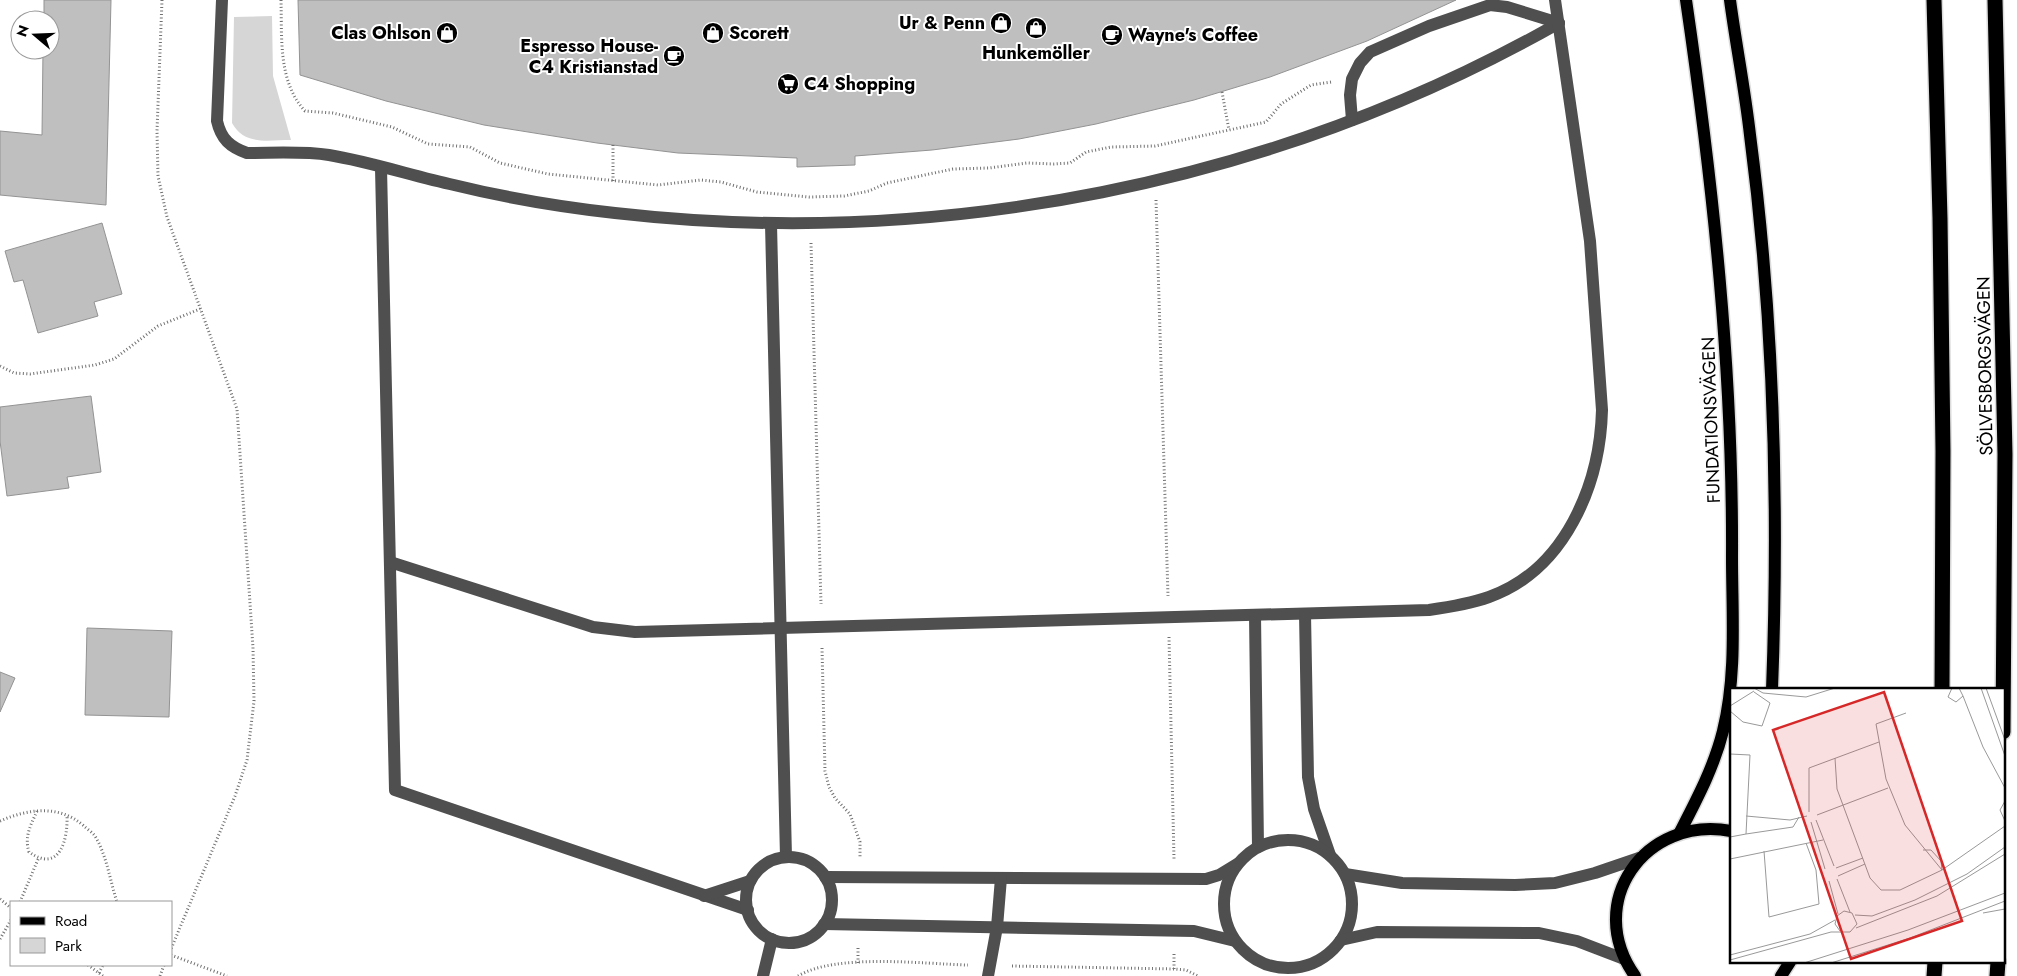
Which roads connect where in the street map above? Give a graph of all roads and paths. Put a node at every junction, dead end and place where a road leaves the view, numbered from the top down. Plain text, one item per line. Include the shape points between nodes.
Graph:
1 (162, 0) edge
2 (222, 0) edge
3 (281, 0) edge
4 (1555, 0) edge
5 (1686, 0) edge
6 (1730, 0) edge
7 (1934, 0) edge
8 (1995, 0) edge
9 (1559, 23) junction
10 (1352, 79) junction
11 (1222, 92) dead end
12 (1352, 120) junction
13 (1229, 130) junction
14 (613, 145) dead end
15 (1155, 146) junction
16 (380, 168) junction
17 (613, 181) junction
18 (1156, 181) junction
19 (810, 197) junction
20 (810, 222) junction
21 (771, 224) junction
22 (200, 309) junction
23 (0, 366) edge
24 (390, 562) junction
25 (1305, 614) junction
26 (1254, 615) junction
27 (1168, 616) junction
28 (821, 627) junction
29 (782, 628) junction
30 (1772, 688) edge
31 (1942, 688) edge
32 (2003, 688) edge
33 (37, 811) junction
34 (67, 815) junction
35 (0, 821) edge
36 (1730, 831) edge
37 (1680, 832) junction
38 (1258, 847) junction
39 (1330, 855) junction
40 (39, 857) junction
41 (786, 857) junction
42 (1639, 858) junction
43 (1237, 864) junction
44 (1345, 874) junction
45 (825, 876) junction
46 (859, 877) junction
47 (1002, 878) junction
48 (1175, 879) junction
49 (750, 882) junction
50 (704, 896) junction
51 (0, 899) edge
52 (20, 901) edge
53 (117, 901) edge
54 (10, 907) edge
55 (748, 910) junction
56 (10, 922) edge
57 (824, 924) junction
58 (859, 925) junction
59 (997, 927) junction
60 (1174, 930) junction
61 (0, 939) edge
62 (772, 939) junction
63 (1341, 940) junction
64 (1235, 941) junction
65 (172, 947) edge
66 (172, 955) edge
67 (1624, 959) junction
68 (858, 963) junction
69 (1789, 964) edge
70 (89, 966) edge
71 (102, 966) edge
72 (1174, 969) junction
73 (989, 971) edge
74 (99, 973) junction
75 (103, 976) edge
76 (227, 976) edge
77 (763, 976) edge
78 (798, 976) edge
79 (1198, 976) edge
80 (1635, 976) edge
81 (1781, 976) edge

1 - 22 path via 158,176 167,217
2 - 16 lane via 218,121 227,142 247,153 327,155
3 - 17 path via 283,59 294,99 305,111 333,113 392,127 428,144 470,147 500,163 548,174
4 - 9 lane
5 - 37 main road, FUNDATIONSVÄGEN via 1707,142 1724,316 1732,468 1732,634 1729,700 1723,730 1702,791
6 - 30 main road via 1750,135 1768,315 1776,468
7 - 31 highway via 1942,393
8 - 32 highway, SÖLVESBORGSVÄGEN via 2005,454
9 - 10 lane via 1507,7 1490,5 1474,9 1370,52
9 - 12 lane via 1503,55
9 - 25 lane via 1590,241 1601,400 1601,437 1589,488 1579,512 1551,553 1523,578 1490,597 1429,610
10 - 12 lane
10 - 13 path via 1311,85 1281,104 1266,122
11 - 13 path
12 - 18 lane via 1287,143
13 - 15 path
14 - 17 path
15 - 18 path
15 - 19 path via 1111,147 1086,152 1070,162 1054,164 953,169 844,196
16 - 21 lane via 581,209 694,221
16 - 24 lane
17 - 19 path via 658,185 701,180 757,192
18 - 20 lane via 1106,193 950,216
18 - 27 path
19 - 20 path
20 - 21 lane
20 - 28 path
21 - 29 lane
22 - 23 path via 158,326 114,359 95,365 30,374 14,373
22 - 65 path via 237,408 254,701 247,760 235,796
24 - 29 lane via 593,627 635,632
24 - 50 lane via 395,790
25 - 26 lane
25 - 39 lane via 1308,777 1314,809
26 - 27 lane
26 - 38 lane
27 - 28 lane
27 - 48 path
28 - 29 lane
28 - 46 path via 825,771 829,787 850,814 860,842
29 - 41 lane
33 - 34 path
33 - 35 path
33 - 40 path via 28,831 27,844 29,852
34 - 40 path via 64,846 51,858
34 - 53 path via 94,835 107,865
36 - 37 main road via 1698,828
37 - 42 main road via 1665,838
38 - 39 lane via 1295,840 1308,842
38 - 43 lane
39 - 44 lane
40 - 52 path
41 - 45 lane via 808,861
41 - 49 lane via 768,862
42 - 44 lane via 1556,883 1523,885 1402,883
42 - 67 main road via 1621,889 1617,906 1618,942
43 - 48 lane via 1206,879
43 - 64 lane via 1225,889 1224,902 1228,929
44 - 63 lane via 1350,887 1352,914
45 - 46 lane
45 - 57 lane via 830,886 832,906
46 - 47 lane
47 - 48 lane
47 - 59 lane
49 - 50 lane
49 - 55 lane via 746,900
50 - 55 lane
51 - 54 path
55 - 62 lane via 759,931
56 - 61 path
57 - 58 lane
57 - 62 lane via 805,940 788,942
58 - 59 lane
58 - 68 path
59 - 60 lane
59 - 73 lane
60 - 64 lane via 1214,934
60 - 72 path
62 - 77 lane
63 - 64 lane via 1321,959 1296,968 1255,960
63 - 67 lane via 1377,932 1539,933 1577,940
66 - 76 path
67 - 80 main road
68 - 73 path
68 - 78 path via 830,965
69 - 81 main road
70 - 74 path
71 - 74 path
72 - 73 path
72 - 79 path
74 - 75 path

